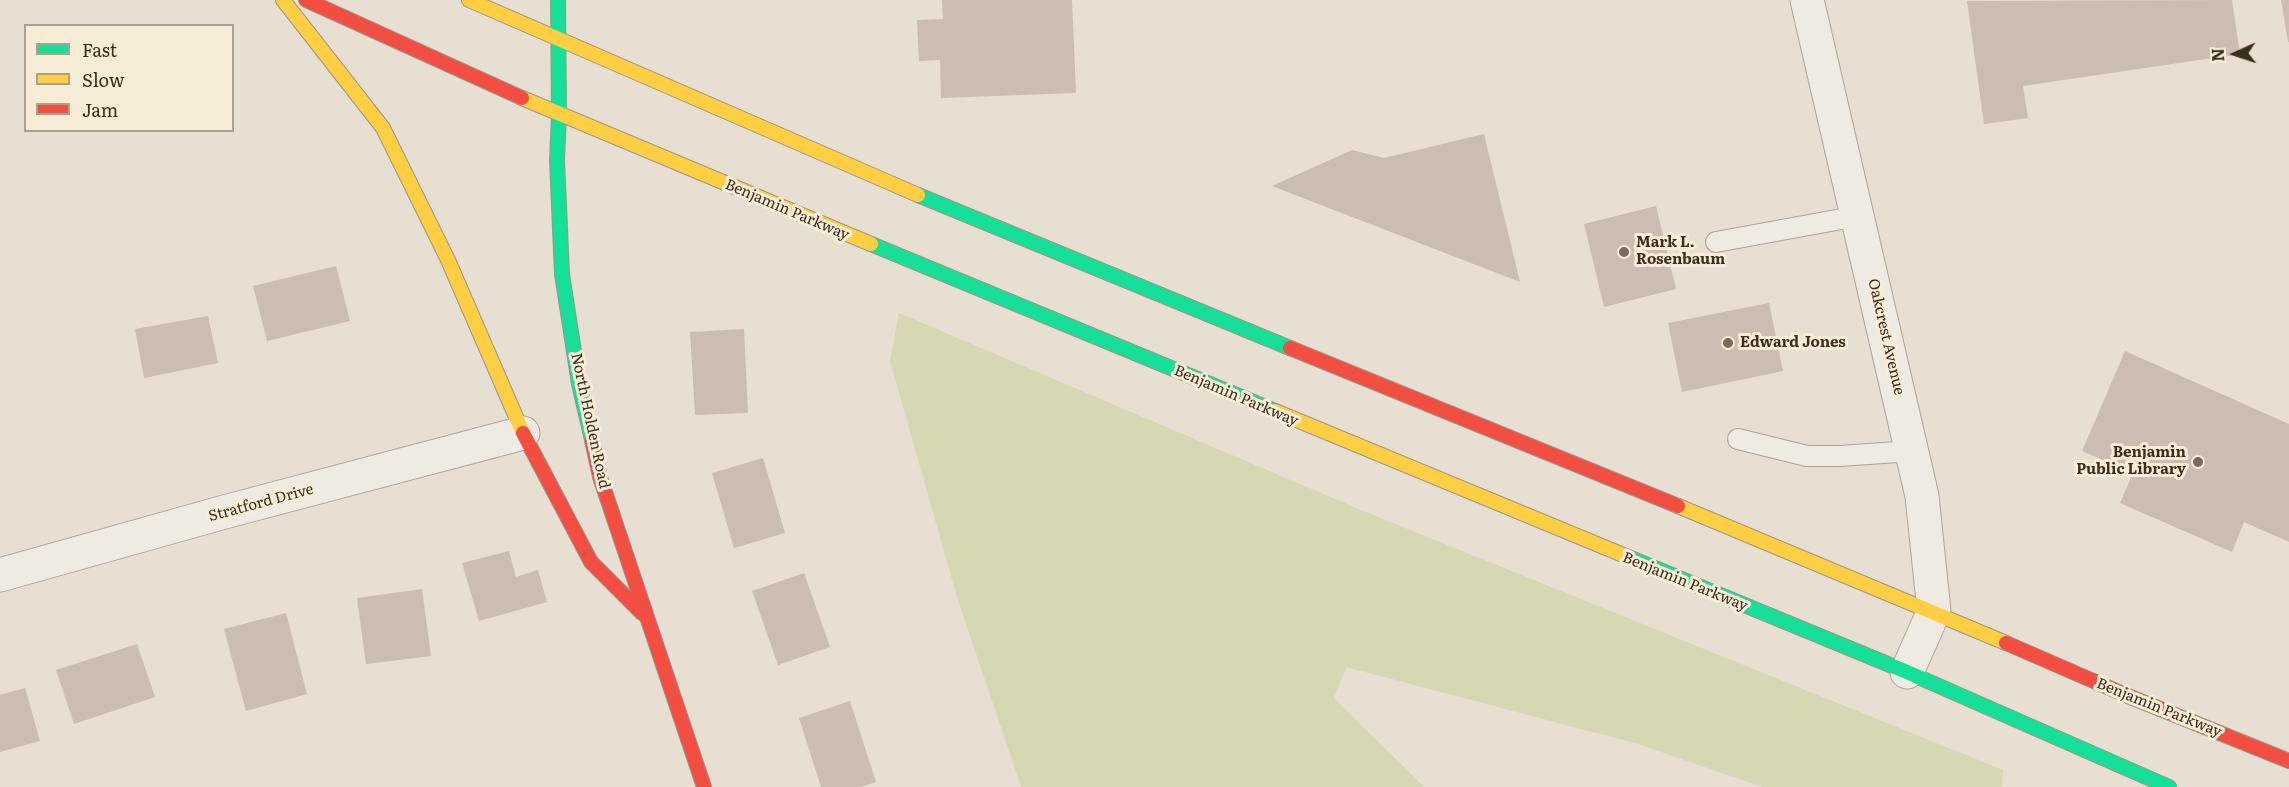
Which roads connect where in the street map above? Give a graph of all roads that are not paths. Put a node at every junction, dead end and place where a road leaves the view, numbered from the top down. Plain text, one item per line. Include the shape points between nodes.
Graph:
1 (283, 0) edge
2 (306, 0) edge
3 (469, 0) edge
4 (558, 0) edge
5 (1807, 0) edge
6 (559, 40) junction
7 (560, 115) junction
8 (1858, 216) junction
9 (1716, 242) dead end
10 (523, 434) junction
11 (1738, 439) dead end
12 (1912, 451) junction
13 (0, 575) edge
14 (1934, 611) junction
15 (645, 616) junction
16 (1907, 672) junction
17 (2289, 761) edge
18 (704, 787) edge
19 (2169, 787) edge

1 - 10 main road via 383,128 448,260
2 - 7 main road, Benjamin Parkway
3 - 6 main road, Benjamin Parkway
4 - 6 main road, North Holden Road
5 - 8 street, Oakcrest Avenue
6 - 7 main road, North Holden Road
6 - 14 main road, Benjamin Parkway via 873,177
7 - 15 main road, North Holden Road via 557,160 562,274 579,384 600,477
7 - 16 main road, Benjamin Parkway
8 - 9 lane
8 - 12 street, Oakcrest Avenue
10 - 13 street, Stratford Drive
10 - 15 main road via 591,562
11 - 12 lane via 1807,456
12 - 14 street, Oakcrest Avenue via 1922,496
14 - 16 street, Oakcrest Avenue
14 - 17 main road, Benjamin Parkway via 2127,696
15 - 18 main road, North Holden Road
16 - 19 main road, Benjamin Parkway

